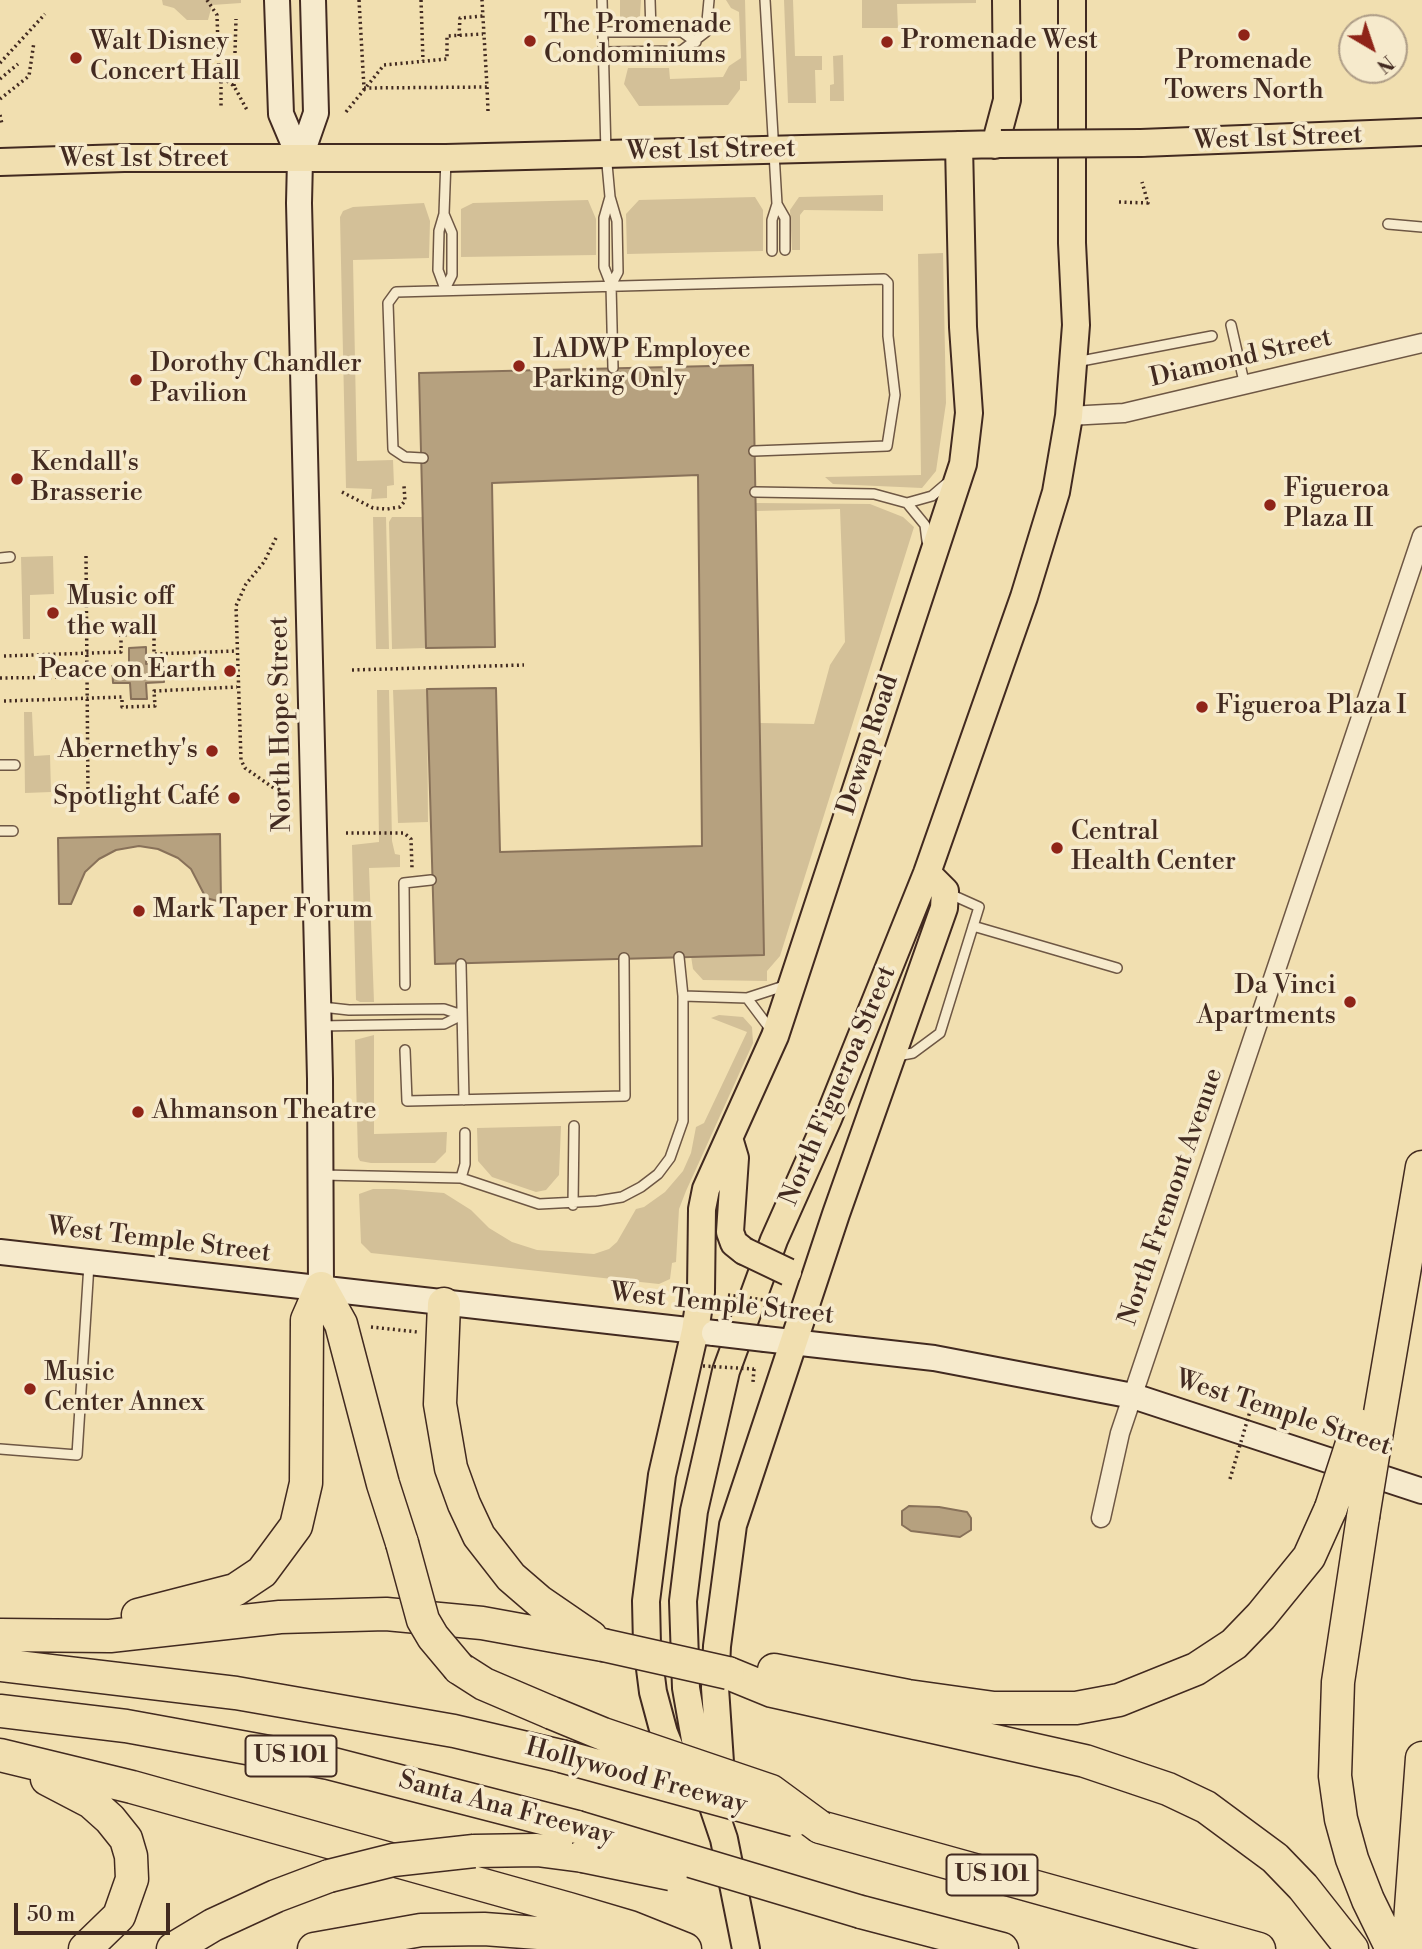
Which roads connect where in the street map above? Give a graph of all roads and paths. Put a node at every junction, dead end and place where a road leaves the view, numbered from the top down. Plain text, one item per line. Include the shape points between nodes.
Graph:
1 (207, 0) edge
2 (276, 0) edge
3 (313, 0) edge
4 (359, 0) edge
5 (421, 0) edge
6 (482, 0) edge
7 (602, 0) edge
8 (650, 0) edge
9 (709, 0) edge
10 (765, 0) edge
11 (1006, 0) edge
12 (1072, 0) edge
13 (226, 12) dead end
14 (45, 14) dead end
15 (217, 15) junction
16 (483, 16) junction
17 (236, 19) dead end
18 (603, 32) junction
19 (651, 32) junction
20 (484, 34) junction
21 (459, 36) junction
22 (34, 42) dead end
23 (696, 42) junction
24 (604, 52) junction
25 (423, 61) junction
26 (0, 63) edge
27 (18, 64) dead end
28 (220, 75) junction
29 (0, 79) edge
30 (234, 86) junction
31 (487, 87) junction
32 (365, 88) junction
33 (0, 99) edge
34 (221, 108) dead end
35 (247, 110) dead end
36 (488, 111) dead end
37 (346, 112) dead end
38 (0, 115) edge
39 (2, 124) dead end
40 (1422, 132) edge
41 (959, 145) junction
42 (998, 145) junction
43 (772, 150) junction
44 (606, 153) junction
45 (446, 158) junction
46 (300, 159) junction
47 (0, 162) edge
48 (1142, 182) dead end
49 (610, 197) junction
50 (1119, 202) dead end
51 (777, 204) junction
52 (444, 214) junction
53 (1388, 224) dead end
54 (1422, 227) edge
55 (785, 250) dead end
56 (772, 251) dead end
57 (611, 285) junction
58 (445, 289) junction
59 (1231, 325) dead end
60 (1212, 336) dead end
61 (1422, 343) edge
62 (1074, 363) junction
63 (613, 368) dead end
64 (1245, 386) junction
65 (969, 413) junction
66 (1069, 416) junction
67 (754, 451) dead end
68 (424, 458) dead end
69 (404, 485) dead end
70 (342, 492) dead end
71 (755, 492) dead end
72 (906, 503) junction
73 (1422, 536) edge
74 (276, 537) dead end
75 (86, 556) dead end
76 (916, 608) junction
77 (236, 651) junction
78 (87, 653) junction
79 (4, 656) dead end
80 (524, 665) dead end
81 (352, 670) dead end
82 (87, 677) junction
83 (0, 678) edge
84 (237, 688) junction
85 (87, 699) junction
86 (4, 701) dead end
87 (0, 765) edge
88 (15, 765) dead end
89 (278, 791) dead end
90 (89, 793) dead end
91 (0, 831) edge
92 (13, 831) dead end
93 (346, 833) dead end
94 (412, 854) dead end
95 (431, 880) dead end
96 (936, 882) junction
97 (973, 926) junction
98 (679, 957) dead end
99 (624, 958) dead end
100 (799, 963) junction
101 (461, 964) dead end
102 (1117, 968) dead end
103 (405, 985) dead end
104 (683, 996) junction
105 (747, 998) junction
106 (463, 1015) junction
107 (318, 1016) junction
108 (775, 1036) junction
109 (405, 1050) dead end
110 (892, 1057) junction
111 (464, 1100) junction
112 (574, 1126) dead end
113 (465, 1133) dead end
114 (729, 1138) junction
115 (1422, 1167) edge
116 (320, 1175) junction
117 (461, 1178) junction
118 (573, 1205) junction
119 (0, 1252) edge
120 (89, 1263) junction
121 (819, 1266) junction
122 (321, 1288) junction
123 (728, 1295) dead end
124 (778, 1302) dead end
125 (444, 1304) junction
126 (371, 1327) dead end
127 (705, 1332) junction
128 (429, 1333) dead end
129 (794, 1342) junction
130 (703, 1366) dead end
131 (754, 1369) dead end
132 (1256, 1391) dead end
133 (1133, 1396) junction
134 (1368, 1428) junction
135 (0, 1449) edge
136 (1230, 1479) dead end
137 (1422, 1491) edge
138 (1101, 1518) dead end
139 (584, 1637) junction
140 (2, 1646) edge
141 (831, 1693) junction
142 (0, 1711) edge
143 (0, 1755) edge
144 (1422, 1758) edge
145 (0, 1762) edge
146 (832, 1830) junction
147 (724, 1839) junction
148 (580, 1842) junction
149 (633, 1936) junction
150 (676, 1947) edge
151 (85, 1949) edge
152 (173, 1949) edge
153 (314, 1949) edge
154 (746, 1949) edge
155 (1002, 1949) edge
156 (1259, 1949) edge
157 (1353, 1949) edge
158 (1392, 1949) edge
159 (1408, 1949) edge

1 - 15 path
2 - 46 main road via 281,114
3 - 46 main road via 316,113
4 - 32 path
5 - 25 path
6 - 16 path
7 - 18 lane
8 - 19 lane
9 - 23 lane via 709,23
10 - 43 lane
11 - 42 main road via 1007,100
12 - 62 main road, North Figueroa Street
13 - 15 path
14 - 26 path
15 - 28 path
16 - 20 path
16 - 21 path via 460,18
17 - 30 path
18 - 19 lane
18 - 24 lane
19 - 23 lane via 682,32
20 - 21 path
20 - 31 path
21 - 25 path via 447,36 447,59
22 - 33 path via 29,76
23 - 24 lane via 681,51
24 - 44 lane
25 - 32 path via 384,65
27 - 29 path
28 - 30 path
28 - 34 path
30 - 35 path
31 - 32 path
31 - 36 path
32 - 37 path
38 - 39 path
40 - 42 main road, West 1st Street, bridge
41 - 42 main road, West 1st Street
41 - 43 main road, West 1st Street
41 - 65 main road, Dewap Road
43 - 44 main road, West 1st Street
43 - 51 lane
44 - 45 main road, West 1st Street
44 - 49 lane
45 - 46 main road, West 1st Street
45 - 52 lane
46 - 47 main road, West 1st Street
46 - 107 main road, North Hope Street
48 - 50 path via 1148,203
49 - 57 lane via 604,218 604,267
49 - 57 lane via 617,221 618,254 618,272
51 - 55 lane via 785,218
51 - 56 lane
52 - 58 lane via 438,270
52 - 58 lane via 452,233 452,275
53 - 54 lane
57 - 58 lane
57 - 63 lane
57 - 67 lane via 884,279 888,284 895,395 887,446
58 - 68 lane via 396,292 388,303 393,449 405,457
59 - 64 lane
60 - 62 lane
61 - 64 street, Diamond Street
62 - 66 main road, North Figueroa Street
64 - 66 street, Diamond Street via 1124,413
65 - 72 lane via 944,488
65 - 76 main road, Dewap Road via 963,464
66 - 96 main road, North Figueroa Street via 1056,492
69 - 70 path via 405,501 387,509 373,508
71 - 72 lane via 874,494
72 - 76 lane via 925,525 928,536
73 - 133 street, North Fremont Avenue
74 - 77 path via 236,606
75 - 78 path
76 - 100 main road, Dewap Road
77 - 78 path via 154,654 154,635 121,635 121,652
77 - 84 path
78 - 79 path
78 - 82 path
80 - 81 path
82 - 83 path
82 - 85 path
84 - 85 path via 155,691 155,706 122,707 122,697
84 - 89 path via 241,761
85 - 86 path
85 - 90 path
87 - 88 lane
91 - 92 lane
93 - 94 path via 404,833 411,839
95 - 103 lane via 404,883
96 - 97 lane via 979,907
96 - 110 main road via 944,908
96 - 147 main road, North Figueroa Street via 774,1240 726,1371 703,1463 688,1556 683,1643 692,1730
97 - 102 lane
97 - 110 lane via 940,1032 913,1053
98 - 104 lane
99 - 111 lane via 625,1096
100 - 105 lane via 787,985
100 - 108 main road, Dewap Road
101 - 106 lane
104 - 105 lane
104 - 118 lane via 684,1121 670,1158 658,1174 622,1197
105 - 108 lane
106 - 107 lane via 444,1009 349,1010
106 - 107 lane via 444,1024
106 - 111 lane
107 - 116 main road, North Hope Street
108 - 114 main road, Dewap Road
109 - 111 lane via 407,1101
110 - 121 main road
112 - 118 lane
113 - 117 lane
114 - 121 main road, bridge via 735,1158 730,1232 734,1243 788,1272
114 - 127 main road, Dewap Road via 702,1209
115 - 134 highway via 1400,1290 1368,1377
116 - 117 lane
116 - 122 main road, North Hope Street
117 - 118 lane via 539,1204
119 - 120 main road, West Temple Street
120 - 122 main road, West Temple Street
120 - 135 lane via 77,1455
121 - 129 main road
122 - 125 main road, West Temple Street
122 - 140 highway via 307,1320 306,1483 296,1526 261,1572 235,1590 200,1602 67,1624
122 - 146 highway, bridge via 341,1324 423,1620 459,1668 484,1684 603,1734 771,1791
123 - 124 path, bridge
125 - 127 main road, West Temple Street
125 - 139 highway via 440,1404 464,1504 479,1536 503,1568
126 - 128 path
127 - 129 main road, West Temple Street, bridge
127 - 147 main road, Dewap Road via 657,1503 646,1601 647,1645 664,1733 680,1773
129 - 133 main road, West Temple Street via 934,1358
129 - 147 main road via 733,1525 719,1614 715,1688
130 - 131 path, bridge
132 - 136 path, bridge
133 - 137 main road, West Temple Street
133 - 138 street, North Fremont Avenue
134 - 141 highway, bridge via 1309,1558 1234,1644 1196,1669 1159,1687 1076,1708 1034,1709
134 - 158 highway, bridge via 1363,1517 1338,1682 1335,1776 1352,1859
139 - 140 highway via 386,1614 279,1617
139 - 141 highway, bridge via 728,1673 776,1670
140 - 146 highway, Hollywood Freeway / US 101, bridge via 440,1729 561,1756
141 - 157 highway via 1168,1788 1206,1807 1275,1858
142 - 148 highway, Santa Ana Freeway / US 101 via 126,1726 316,1760
143 - 149 highway via 132,1787
144 - 159 highway
145 - 151 highway via 42,1776 91,1802 126,1839 132,1879 127,1899 111,1926
146 - 156 highway, Hollywood Freeway / US 101
147 - 154 main road, North Figueroa Street
148 - 152 highway, bridge via 537,1850 393,1860 299,1887 213,1925
148 - 155 highway, Santa Ana Freeway / US 101, bridge
149 - 150 highway
149 - 153 highway via 421,1930

